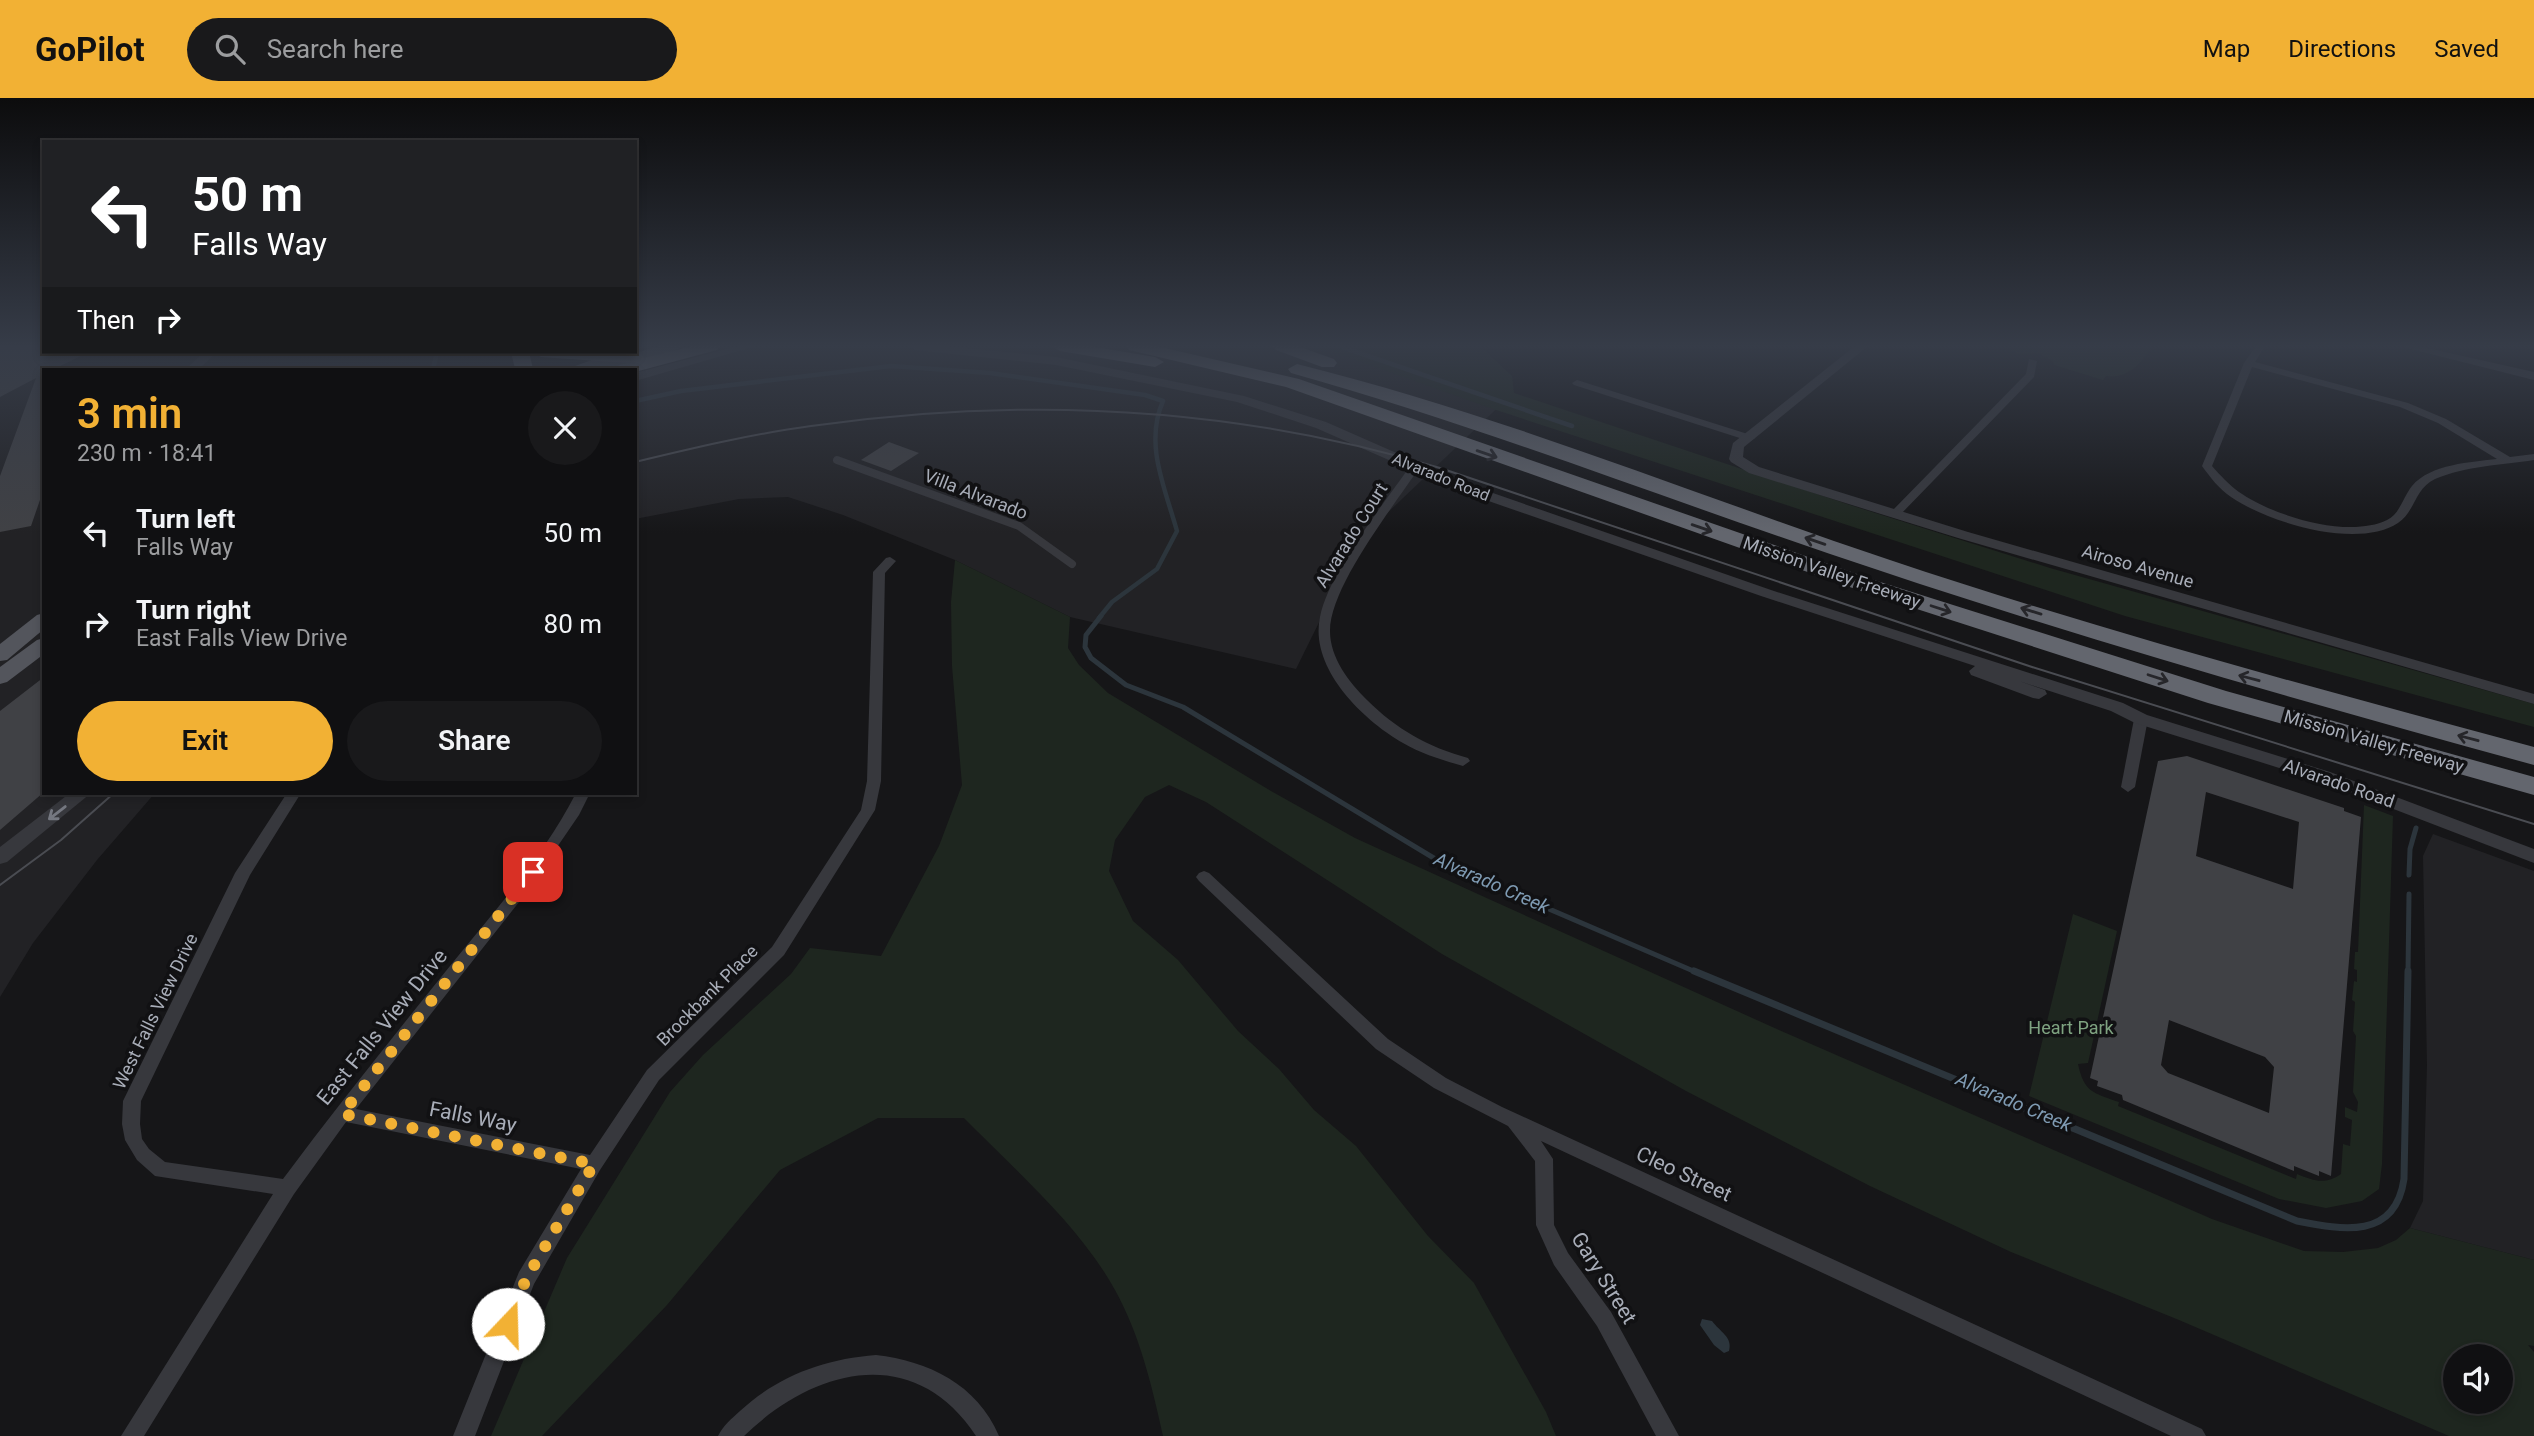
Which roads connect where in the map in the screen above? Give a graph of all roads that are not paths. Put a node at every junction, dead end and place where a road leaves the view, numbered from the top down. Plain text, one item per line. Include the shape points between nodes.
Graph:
1 (1269, 408) edge
2 (1354, 408) edge
3 (1362, 408) edge
4 (1428, 408) edge
5 (1445, 408) edge
6 (1657, 408) edge
7 (1785, 408) edge
8 (1998, 408) edge
9 (2230, 408) edge
10 (2412, 408) edge
11 (1377, 414) junction
12 (1750, 438) junction
13 (1539, 445) junction
14 (2534, 457) edge
15 (836, 460) dead end
16 (2509, 461) junction
17 (1414, 468) junction
18 (1895, 514) junction
19 (890, 561) dead end
20 (1072, 564) dead end
21 (42, 621) edge
22 (42, 646) edge
23 (0, 655) edge
24 (0, 677) edge
25 (2534, 699) edge
26 (2141, 719) junction
27 (2534, 756) edge
28 (1463, 761) dead end
29 (2534, 786) edge
30 (2128, 787) dead end
31 (80, 795) edge
32 (293, 795) edge
33 (582, 795) edge
34 (2534, 856) edge
35 (0, 857) edge
36 (1204, 877) dead end
37 (1496, 1112) junction
38 (342, 1114) junction
39 (594, 1164) junction
40 (287, 1188) junction
41 (132, 1436) edge
42 (464, 1436) edge
43 (729, 1436) edge
44 (988, 1436) edge
45 (1668, 1436) edge
46 (2195, 1436) edge

1 - 17 street, Alvarado Road via 1321,425
2 - 11 highway
3 - 11 highway, Mission Valley Freeway
4 - 13 highway, Mission Valley Freeway
5 - 13 highway
6 - 12 street
7 - 12 street
8 - 18 street
9 - 16 street via 2207,466 2218,480 2236,495 2280,516 2337,529 2375,528 2394,522 2413,490 2426,479
10 - 16 street
11 -> 29 highway, Mission Valley Freeway via 1895,595 2217,697
12 - 18 street, Airoso Avenue via 1738,446 1736,458 1754,470
27 -> 13 highway, Mission Valley Freeway via 2226,672 1899,570
14 - 16 street
15 - 20 street, Villa Alvarado via 1019,526
17 - 26 street, Alvarado Road via 1915,643 1997,680 2108,716
17 - 28 street, Alvarado Court via 1336,588 1323,628 1326,648 1343,684 1381,724 1430,753
18 - 25 street, Airoso Avenue
19 - 39 street, Brockbank Place via 878,572 874,781 868,810 778,951 653,1075
21 - 23 main road
22 - 24 main road
26 - 30 street
26 - 34 street, Alvarado Road via 2324,776
31 -> 35 street
32 - 40 street, West Falls View Drive via 243,873 132,1101 129,1134 145,1158 161,1170
33 - 38 street, East Falls View Drive via 519,893
36 - 37 street, Cleo Street via 1382,1044 1440,1083
37 - 45 street, Gary Street via 1518,1126 1544,1159 1545,1225 1561,1259 1604,1319
37 - 46 street, Cleo Street
38 - 39 street, Falls Way
38 - 40 street, East Falls View Drive
39 - 42 street, Brockbank Place via 526,1279
40 - 41 street, East Falls View Drive
43 - 44 street via 792,1386 841,1368 877,1365 913,1370 950,1388

